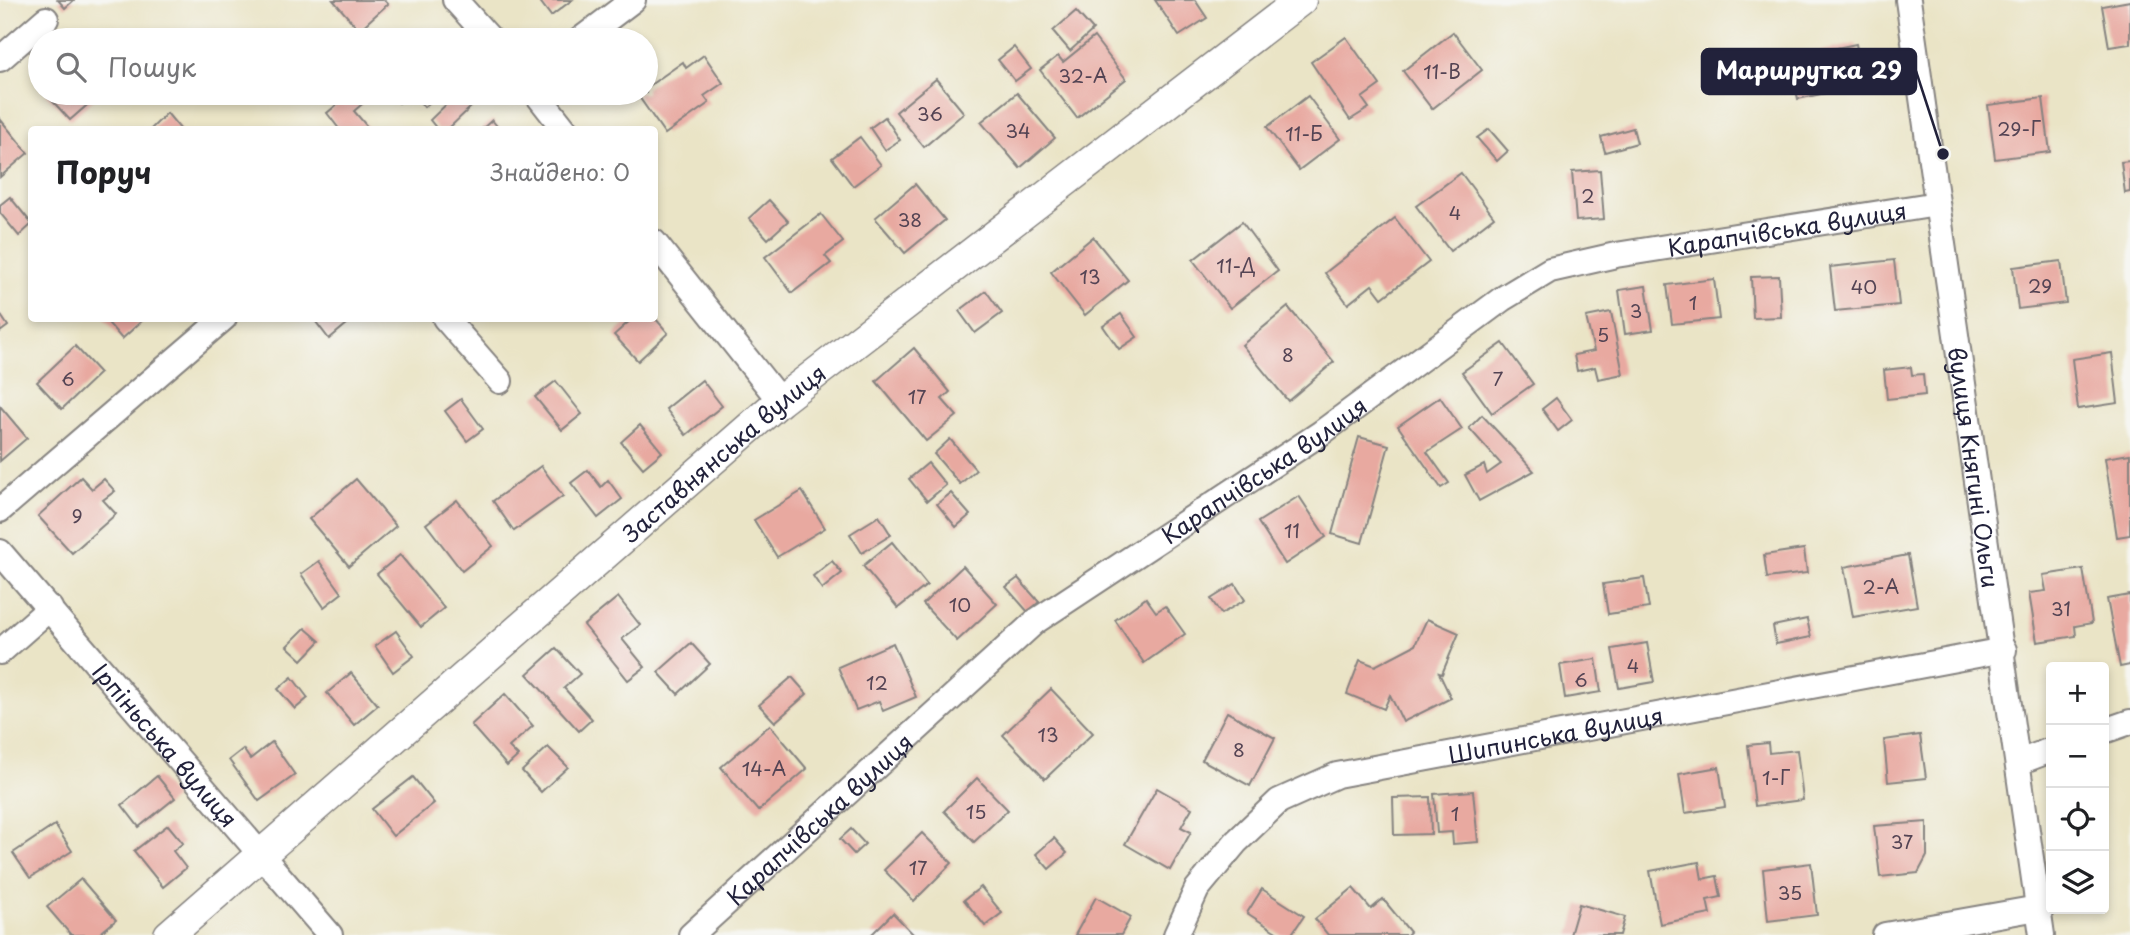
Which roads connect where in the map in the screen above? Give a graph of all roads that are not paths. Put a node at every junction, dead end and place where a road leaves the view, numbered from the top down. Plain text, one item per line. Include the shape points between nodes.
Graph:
1 (455, 0) edge
2 (633, 0) edge
3 (1301, 0) edge
4 (1908, 0) edge
5 (46, 19) dead end
6 (36, 28) edge
7 (480, 28) edge
8 (596, 28) edge
9 (28, 35) edge
10 (0, 59) edge
11 (545, 105) edge
12 (562, 126) edge
13 (1937, 204) junction
14 (658, 247) edge
15 (219, 322) edge
16 (448, 322) edge
17 (500, 381) dead end
18 (780, 401) junction
19 (0, 510) edge
20 (0, 552) edge
21 (50, 608) junction
22 (2004, 650) junction
23 (0, 652) edge
24 (2130, 722) edge
25 (2109, 729) edge
26 (2046, 752) edge
27 (2019, 762) junction
28 (263, 854) junction
29 (2038, 908) junction
30 (169, 935) edge
31 (330, 935) edge
32 (691, 935) edge
33 (1176, 935) edge
34 (1885, 935) edge
35 (2042, 935) edge

1 - 7 street
2 - 8 street
3 - 18 street, Заставнянська вулиця
4 - 13 street, вулиця Княгині Ольги
5 - 6 street
9 - 10 street
11 - 12 street
13 - 22 street, вулиця Княгині Ольги
13 - 32 street, Карапчівська вулиця via 1616,255 1550,270 1502,299 1321,433 1035,621
14 - 18 street
15 - 19 street
16 - 17 street
18 - 28 street, Заставнянська вулиця
20 - 21 street, Ірпіньська вулиця
21 - 23 street
21 - 28 street, Ірпіньська вулиця
22 - 27 street, вулиця Княгині Ольги
22 - 33 street, Шипинська вулиця via 1337,775 1279,801 1236,842 1197,889
24 - 25 street
26 - 27 street
27 - 29 street, вулиця Княгині Ольги
28 - 30 street, Заставнянська вулиця
28 - 31 street, Ірпіньська вулиця
29 - 34 street
29 - 35 street, вулиця Княгині Ольги

